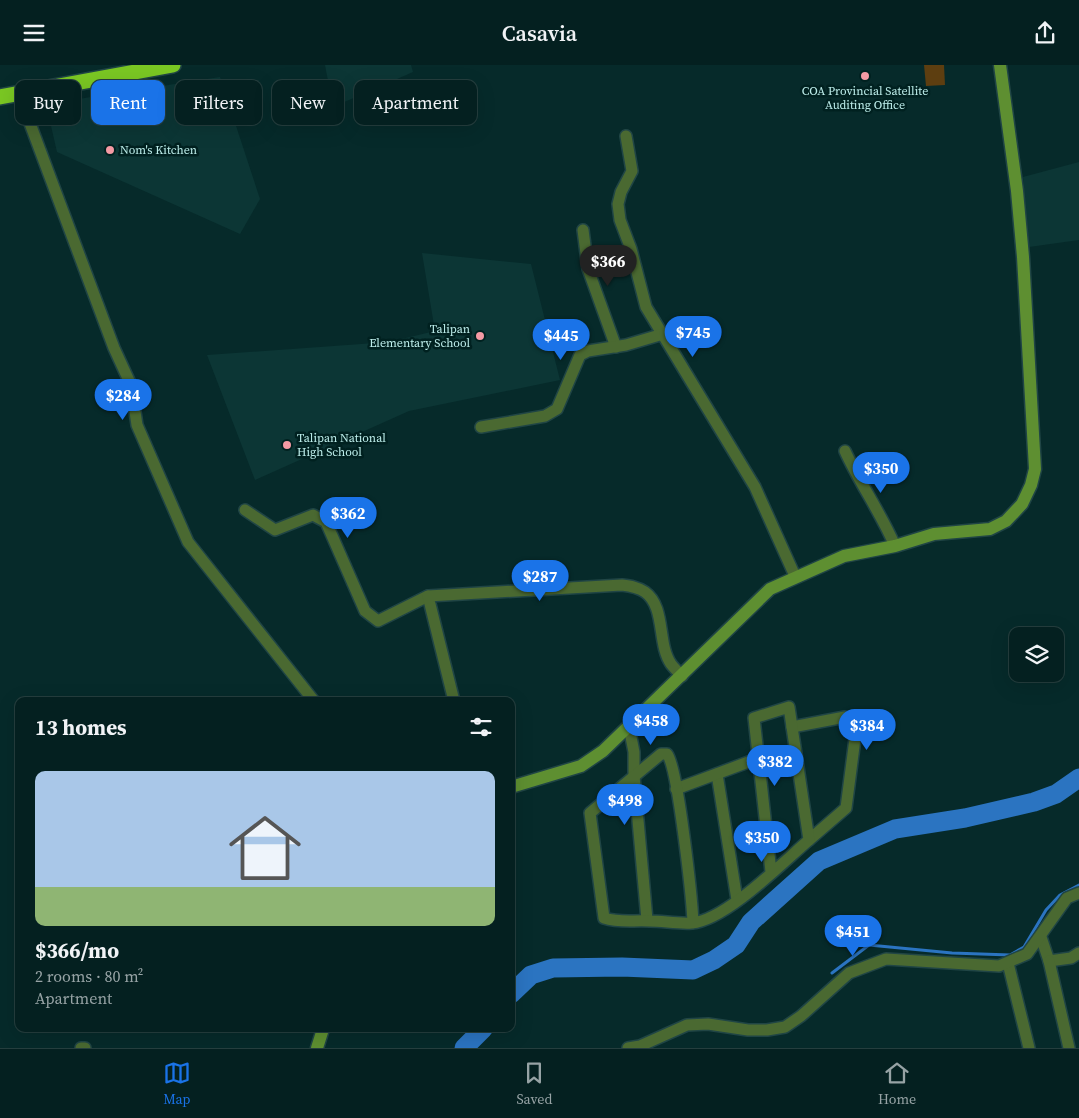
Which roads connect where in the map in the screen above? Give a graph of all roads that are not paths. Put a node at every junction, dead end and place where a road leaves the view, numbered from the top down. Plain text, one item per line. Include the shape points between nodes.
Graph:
1 (173, 65) edge
2 (1000, 65) edge
3 (81, 82) edge
4 (15, 95) edge
5 (0, 97) edge
6 (31, 125) edge
7 (626, 136) dead end
8 (583, 230) dead end
9 (663, 333) junction
10 (616, 347) junction
11 (481, 427) dead end
12 (845, 451) dead end
13 (245, 510) dead end
14 (895, 546) junction
15 (795, 576) junction
16 (428, 596) junction
17 (682, 676) junction
18 (311, 697) edge
19 (453, 697) edge
20 (628, 727) junction
21 (792, 727) junction
22 (759, 758) junction
23 (717, 773) junction
24 (634, 776) junction
25 (515, 786) edge
26 (676, 789) junction
27 (809, 840) junction
28 (771, 873) junction
29 (1079, 893) edge
30 (738, 900) junction
31 (648, 921) junction
32 (693, 923) junction
33 (1041, 937) junction
34 (1079, 953) edge
35 (1049, 961) junction
36 (1008, 963) junction
37 (322, 1032) edge
38 (317, 1048) edge
39 (628, 1048) edge
40 (1029, 1048) edge
41 (1069, 1048) edge

1 - 3 highway
2 - 14 street via 1023,257 1035,469 1022,504 1006,521 990,529 934,534
4 - 5 highway
6 - 18 street via 131,385 137,425 188,542
7 - 9 street via 632,171 618,204 620,220 646,307
8 - 10 street via 588,269
9 - 10 street
9 - 15 street via 755,487
10 - 11 street via 580,355 557,409 545,416
12 - 14 street
13 - 16 street via 275,529 313,515 326,522 365,611 378,621
14 - 15 street via 844,556
15 - 17 street via 770,589
16 - 17 street via 622,585 637,588 652,600 666,653
16 - 19 street
17 - 20 street
20 - 24 street via 634,752
20 - 25 street via 581,766
21 - 22 street via 789,707 754,718
21 - 27 street
21 - 27 street via 845,717 853,722 856,731 846,808
22 - 23 street
22 - 28 street
23 - 26 street
23 - 30 street
24 - 26 street via 661,754 667,754 671,759
24 - 31 street
24 - 31 street via 590,813 604,918 620,923
26 - 32 street
27 - 28 street
28 - 30 street
29 - 33 street via 1067,898
30 - 32 street via 720,914
31 - 32 street
33 - 35 street
33 - 36 street via 1027,953
34 - 35 street via 1071,959
35 - 41 street
36 - 39 street via 999,967 886,959 849,973 785,1027 748,1030 708,1024 687,1025
36 - 40 street
37 - 38 street

